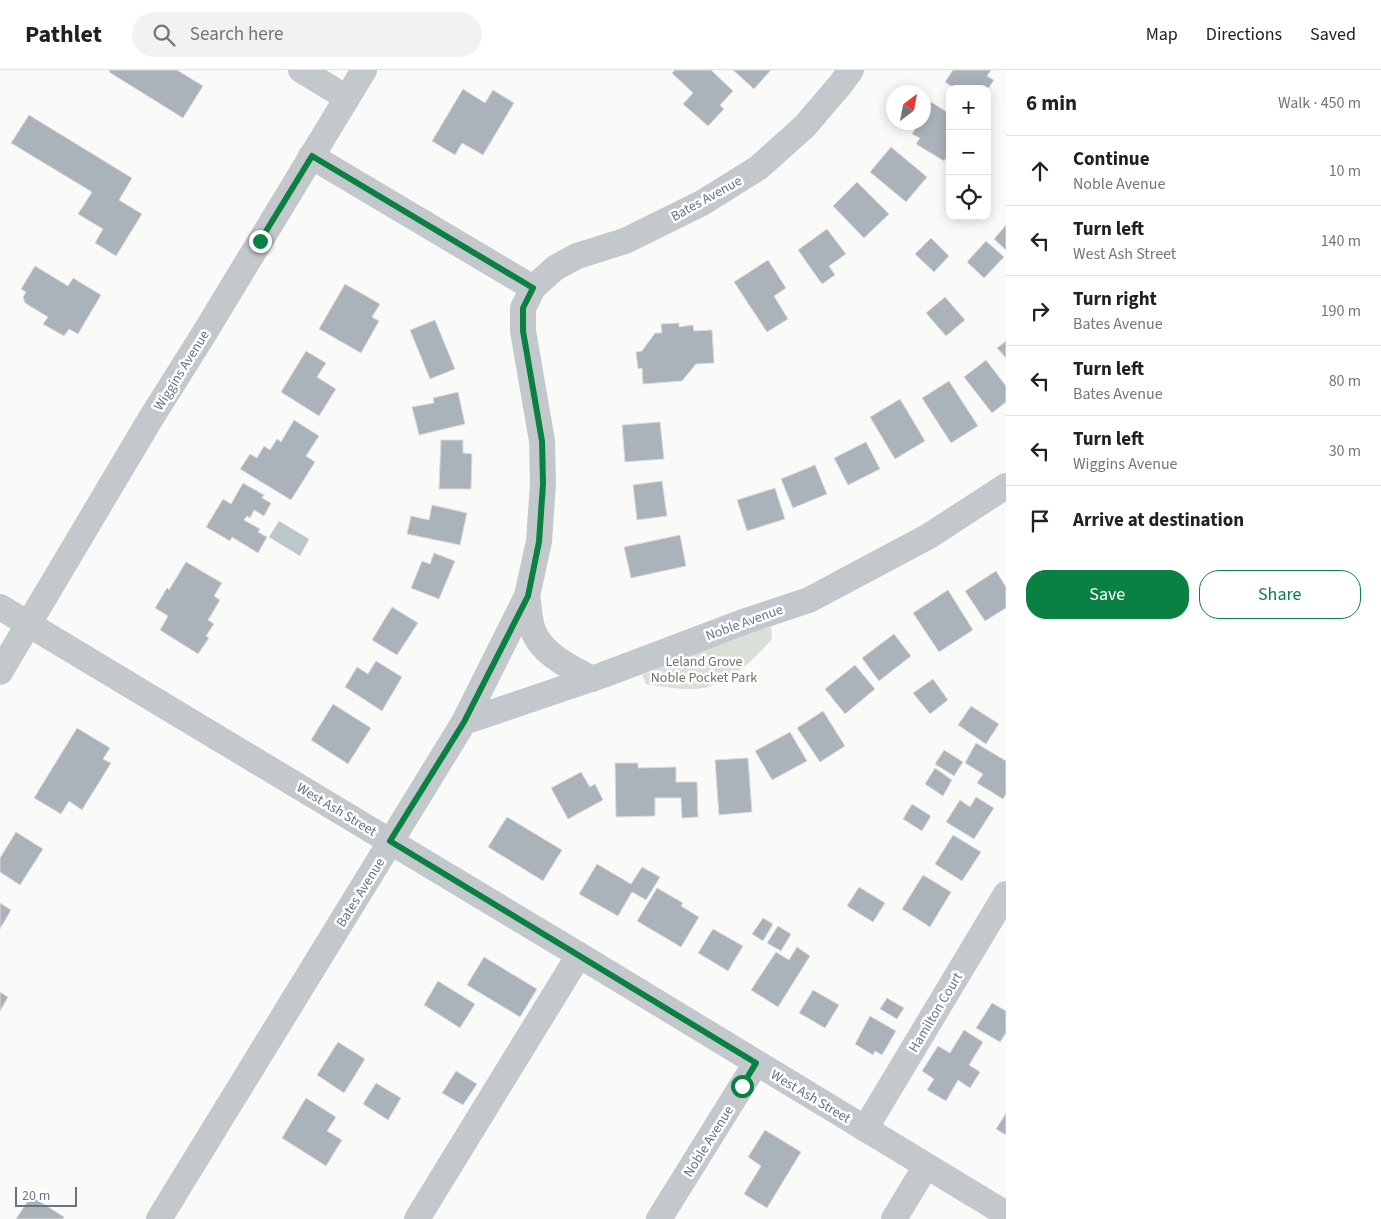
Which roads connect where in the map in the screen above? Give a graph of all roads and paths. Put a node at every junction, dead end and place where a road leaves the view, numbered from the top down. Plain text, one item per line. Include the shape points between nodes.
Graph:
1 (301, 70) edge
2 (364, 70) edge
3 (851, 70) edge
4 (347, 98) junction
5 (312, 156) junction
6 (533, 288) junction
7 (1006, 486) edge
8 (528, 596) junction
9 (0, 607) edge
10 (29, 624) junction
11 (0, 672) edge
12 (592, 679) junction
13 (464, 722) junction
14 (390, 841) junction
15 (1006, 894) edge
16 (579, 955) junction
17 (756, 1063) junction
18 (865, 1129) junction
19 (926, 1166) junction
20 (1006, 1214) edge
21 (159, 1219) edge
22 (417, 1219) edge
23 (659, 1219) edge
24 (894, 1219) edge

1 - 4 street
2 - 4 street, Wiggins Avenue
3 - 6 street, Bates Avenue via 805,126 758,168 702,203 625,241 577,256 554,268
4 - 5 street, Wiggins Avenue
5 - 6 street
5 - 10 street, Wiggins Avenue
6 - 8 street, Bates Avenue via 523,308 523,331 542,441 543,484 539,542
7 - 12 street, Noble Avenue via 929,536 809,600
8 - 12 street via 532,628 542,645 563,664
8 - 13 street, Bates Avenue
9 - 10 street, West Ash Street
10 - 11 street, Wiggins Avenue
10 - 14 street, West Ash Street
12 - 13 street, Noble Avenue
13 - 14 street, Bates Avenue
14 - 16 street, West Ash Street
14 - 21 street, Bates Avenue
15 - 18 street, Hamilton Court
16 - 17 street, West Ash Street
16 - 22 street
17 - 18 street, West Ash Street
17 - 23 street, Noble Avenue
18 - 19 street, West Ash Street
19 - 20 street, West Ash Street
19 - 24 street

